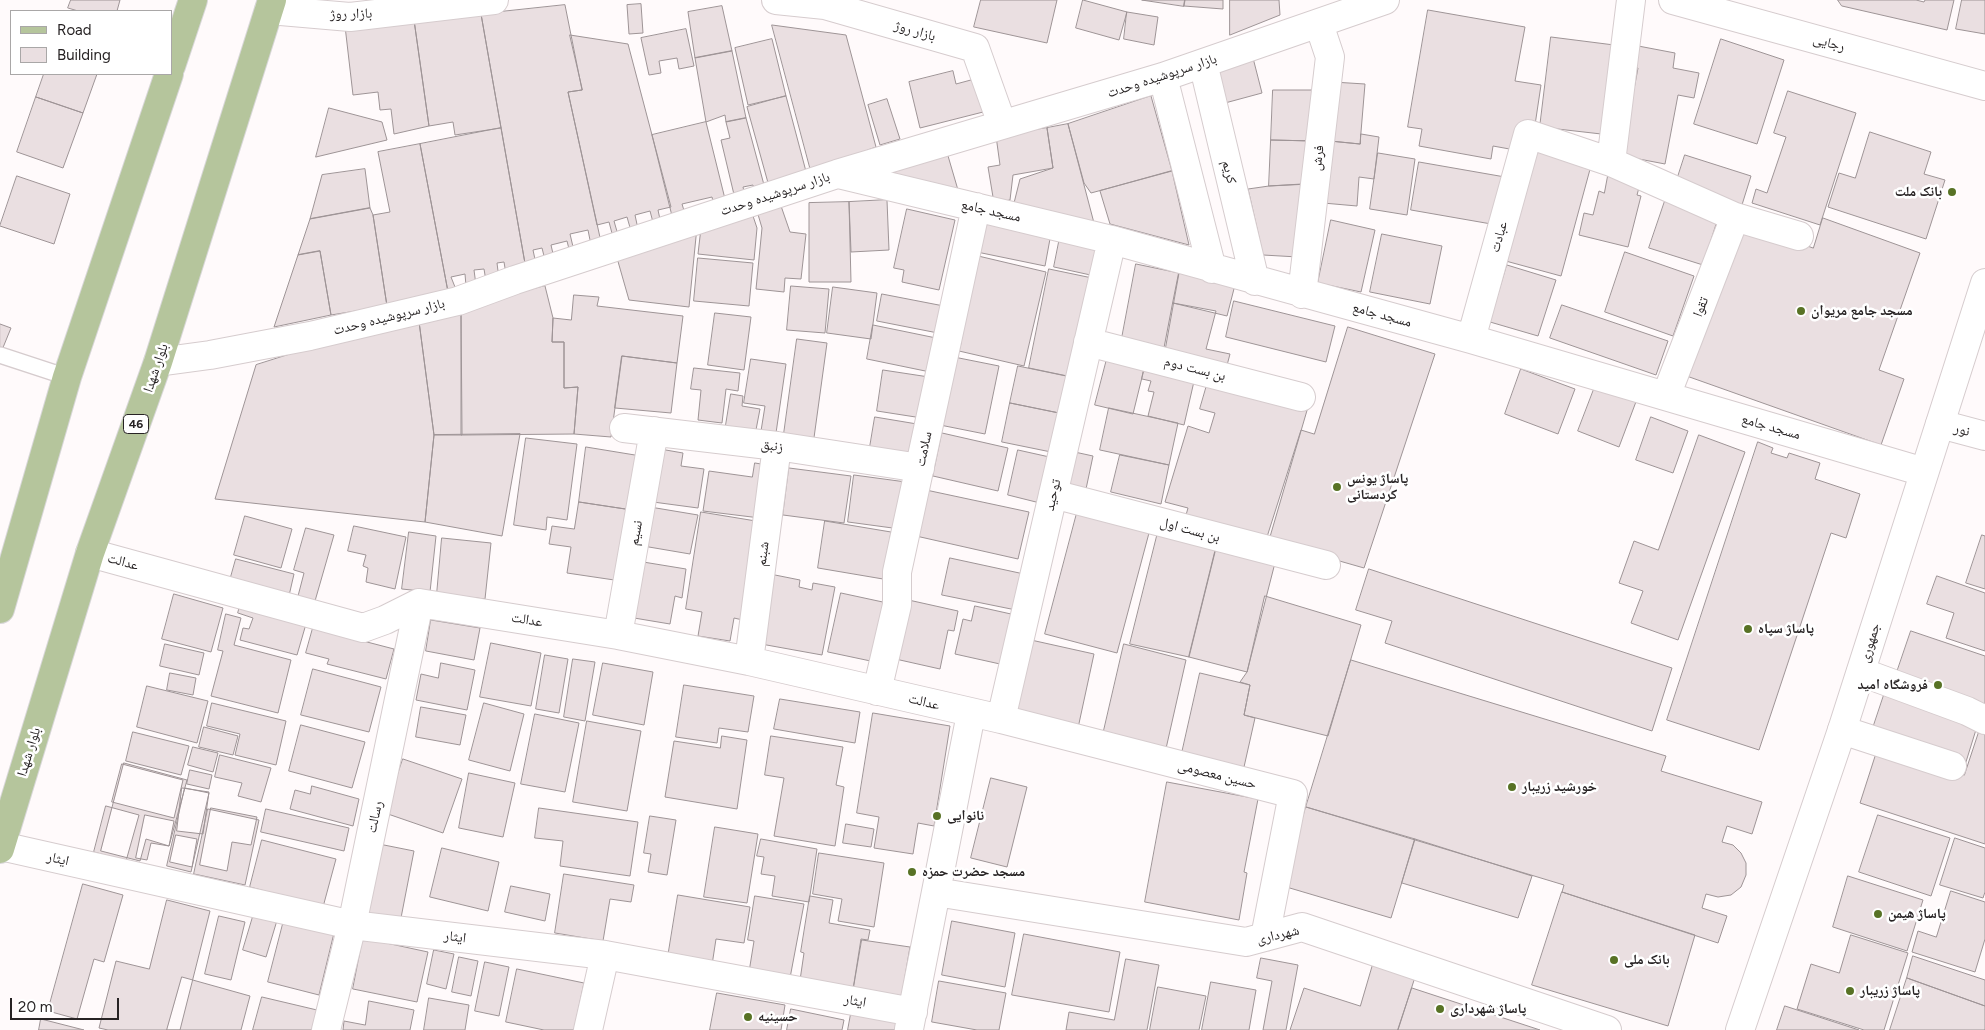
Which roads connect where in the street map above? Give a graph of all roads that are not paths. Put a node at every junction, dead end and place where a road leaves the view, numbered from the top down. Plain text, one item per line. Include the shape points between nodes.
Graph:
1 (194, 0) edge
2 (494, 0) edge
3 (776, 0) edge
4 (1385, 0) edge
5 (1630, 0) edge
6 (1673, 0) edge
7 (826, 3) edge
8 (270, 5) edge
9 (1319, 24) junction
10 (172, 63) edge
11 (1203, 63) junction
12 (169, 75) edge
13 (1163, 77) junction
14 (1985, 86) edge
15 (1002, 124) junction
16 (1611, 162) junction
17 (836, 174) junction
18 (976, 207) junction
19 (1736, 217) junction
20 (1799, 236) dead end
21 (1112, 240) junction
22 (1212, 269) junction
23 (1255, 280) junction
24 (1985, 283) edge
25 (1302, 294) junction
26 (1471, 339) junction
27 (1088, 342) junction
28 (0, 355) edge
29 (158, 362) junction
30 (67, 376) junction
31 (1666, 396) junction
32 (1301, 397) dead end
33 (1940, 424) junction
34 (624, 428) dead end
35 (654, 431) junction
36 (1985, 436) edge
37 (778, 446) junction
38 (920, 468) junction
39 (1924, 472) junction
40 (1053, 494) junction
41 (90, 554) junction
42 (1326, 565) dead end
43 (419, 603) junction
44 (0, 609) edge
45 (618, 634) junction
46 (750, 661) junction
47 (1861, 672) junction
48 (877, 691) junction
49 (971, 714) junction
50 (1001, 719) junction
51 (1985, 720) edge
52 (1842, 730) junction
53 (1952, 766) dead end
54 (0, 847) edge
55 (936, 892) junction
56 (352, 925) junction
57 (1255, 939) junction
58 (605, 955) junction
59 (911, 1021) edge
60 (326, 1030) edge
61 (588, 1030) edge
62 (1607, 1030) edge
63 (1740, 1030) edge

1 - 10 main road
2 - 8 street, بازار روژ via 350,17
3 - 7 street, بازار روژ
4 - 9 street, بازار سرپوشیده وحدت
5 - 16 street
6 - 14 street, رجایی
7 - 15 street, بازار روژ via 975,48
8 - 29 main road, بلوار شهدا / 46
9 - 11 street, بازار سرپوشیده وحدت
9 - 25 street, فرش via 1330,58
11 - 13 street, بازار سرپوشیده وحدت
11 - 23 street, کریم
12 - 30 main road
13 - 15 street, بازار سرپوشیده وحدت
13 - 22 street
15 - 17 street, بازار سرپوشیده وحدت
16 - 19 street
16 - 26 street, عبادت via 1528,134
17 - 18 street, مسجد جامع
17 - 29 street, بازار سرپوشیده وحدت via 458,301 310,336 210,356
18 - 21 street, مسجد جامع
18 - 38 street, سلامت
19 - 20 street
19 - 31 street, تقوا
21 - 22 street, مسجد جامع
21 - 27 street, توحید
22 - 23 street, مسجد جامع
23 - 25 street, مسجد جامع
24 - 33 street, جمهوری
25 - 26 street, مسجد جامع
26 - 31 street, مسجد جامع
27 - 32 street, بن بست دوم
27 - 40 street, توحید
28 - 30 lane
29 - 41 main road, بلوار شهدا / 46
30 - 44 main road
31 - 39 street, مسجد جامع
33 - 36 street, نور
33 - 39 street, جمهوری
34 - 35 street, زنبق
35 - 37 street, زنبق
35 - 45 street, نسیم
37 - 38 street, زنبق
37 - 46 street, شبنم
38 - 48 street, سلامت via 896,572 897,605
39 - 47 street, جمهوری
40 - 42 street, بن بست اول
40 - 50 street, توحید
41 - 43 street, عدالت via 363,628
41 - 54 main road, بلوار شهدا / 46
43 - 45 street, عدالت
43 - 56 street, رسالت
45 - 46 street, عدالت
46 - 48 street, عدالت
47 - 51 street
47 - 52 street, جمهوری
48 - 49 street, عدالت
49 - 50 street
49 - 55 street
50 - 57 street, حسین معصومی via 1293,794
52 - 53 street
52 - 63 street, جمهوری
54 - 56 street, ایثار
55 - 57 street, شهرداری
55 - 59 street
56 - 58 street, ایثار
56 - 60 street, رسالت
57 - 62 street, شهرداری via 1302,927
58 - 59 street, ایثار
58 - 61 street

